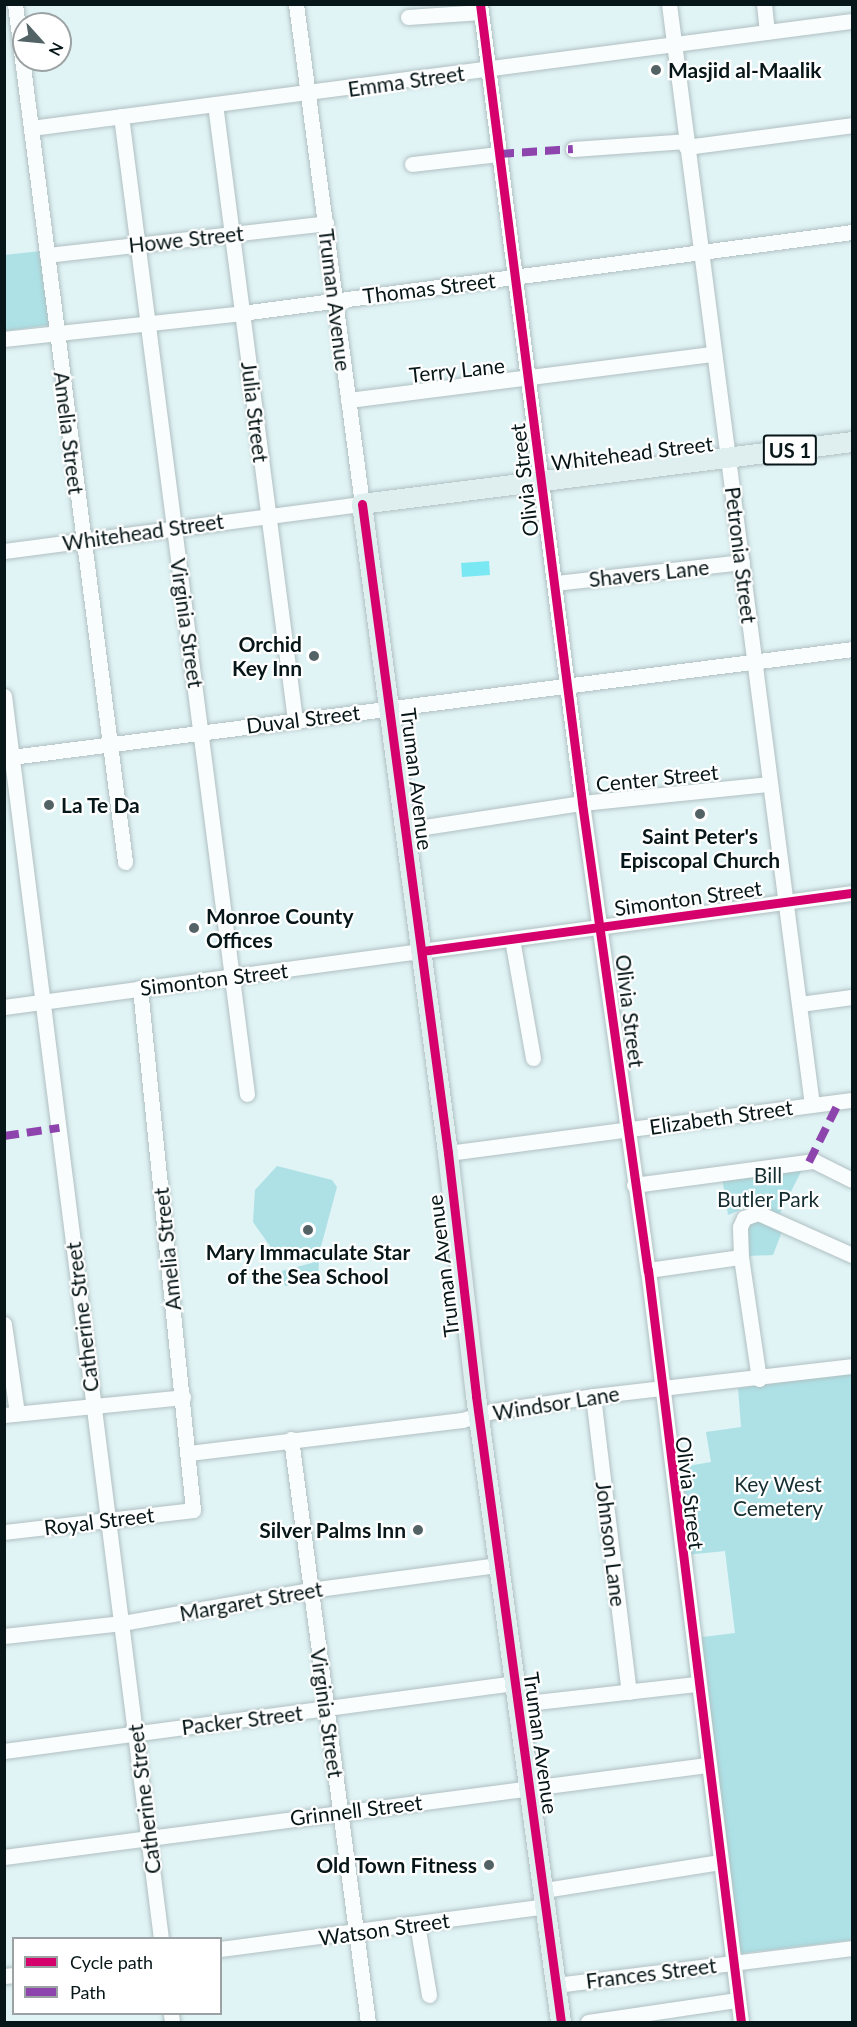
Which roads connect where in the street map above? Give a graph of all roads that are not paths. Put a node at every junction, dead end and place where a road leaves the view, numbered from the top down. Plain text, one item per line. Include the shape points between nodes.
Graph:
1 (15, 4) edge
2 (297, 4) edge
3 (669, 4) edge
4 (764, 4) edge
5 (480, 8) edge
6 (408, 17) dead end
7 (852, 21) edge
8 (767, 33) junction
9 (674, 45) junction
10 (488, 70) junction
11 (309, 93) junction
12 (215, 104) junction
13 (121, 116) junction
14 (852, 125) edge
15 (31, 128) junction
16 (686, 144) junction
17 (573, 149) dead end
18 (499, 154) junction
19 (412, 164) dead end
20 (326, 223) junction
21 (852, 232) edge
22 (232, 234) junction
23 (138, 244) junction
24 (699, 253) junction
25 (47, 255) junction
26 (515, 277) junction
27 (336, 301) junction
28 (242, 313) junction
29 (148, 324) junction
30 (56, 334) junction
31 (4, 339) edge
32 (714, 354) junction
33 (530, 380) junction
34 (348, 400) junction
35 (852, 442) edge
36 (728, 459) junction
37 (541, 481) junction
38 (362, 504) junction
39 (268, 516) junction
40 (174, 527) junction
41 (82, 541) junction
42 (4, 551) edge
43 (742, 562) junction
44 (555, 583) junction
45 (852, 649) edge
46 (754, 662) junction
47 (568, 686) junction
48 (4, 696) edge
49 (389, 709) junction
50 (295, 720) junction
51 (201, 732) junction
52 (108, 744) junction
53 (8, 757) edge
54 (770, 784) junction
55 (582, 804) junction
56 (405, 830) junction
57 (125, 862) dead end
58 (852, 893) edge
59 (786, 903) junction
60 (601, 928) junction
61 (512, 939) junction
62 (422, 951) junction
63 (232, 978) junction
64 (140, 988) junction
65 (852, 997) edge
66 (44, 1002) junction
67 (800, 1004) junction
68 (4, 1007) edge
69 (533, 1058) dead end
70 (247, 1094) dead end
71 (852, 1100) edge
72 (813, 1105) junction
73 (626, 1129) junction
74 (448, 1153) junction
75 (852, 1180) edge
76 (634, 1185) junction
77 (852, 1255) edge
78 (741, 1257) junction
79 (648, 1270) junction
80 (4, 1324) edge
81 (852, 1366) edge
82 (759, 1379) junction
83 (659, 1388) junction
84 (593, 1396) junction
85 (183, 1397) junction
86 (92, 1405) junction
87 (11, 1414) edge
88 (478, 1416) junction
89 (291, 1439) junction
90 (189, 1453) junction
91 (193, 1510) joint
92 (109, 1519) junction
93 (4, 1532) edge
94 (498, 1565) junction
95 (310, 1590) junction
96 (122, 1623) junction
97 (4, 1636) edge
98 (515, 1683) junction
99 (696, 1684) junction
100 (629, 1692) junction
101 (518, 1704) junction
102 (327, 1710) junction
103 (136, 1732) junction
104 (4, 1751) edge
105 (707, 1765) junction
106 (528, 1788) junction
107 (341, 1813) junction
108 (147, 1837) junction
109 (4, 1857) edge
110 (719, 1862) junction
111 (546, 1898) junction
112 (417, 1924) junction
113 (356, 1933) junction
114 (161, 1937) edge
115 (852, 1948) edge
116 (222, 1949) edge
117 (731, 1963) junction
118 (556, 1985) junction
119 (429, 1995) dead end
120 (737, 2000) junction
121 (368, 2022) edge
122 (561, 2022) edge
123 (588, 2022) edge
124 (741, 2022) edge

1 - 15 street, Amelia Street
2 - 11 street, Truman Avenue
3 - 9 street, Petronia Street
4 - 8 street
5 - 6 street
5 - 10 street, Olivia Street
7 - 8 street, Emma Street
8 - 9 street, Emma Street
9 - 10 street, Emma Street
9 - 16 street, Petronia Street
10 - 11 street, Emma Street
10 - 18 street, Olivia Street
11 - 12 street, Emma Street
11 - 20 street, Truman Avenue
12 - 13 street, Emma Street
12 - 22 street, Julia Street
13 - 15 street, Emma Street
13 - 23 street, Virginia Street
14 - 16 street
15 - 25 street, Amelia Street
16 - 17 street
16 - 24 street, Petronia Street
18 - 19 street
18 - 26 street, Olivia Street
20 - 22 street, Howe Street
20 - 27 street, Truman Avenue
21 - 24 street, Thomas Street
22 - 23 street, Howe Street
22 - 28 street, Julia Street
23 - 25 street, Howe Street
23 - 29 street, Virginia Street
24 - 26 street, Thomas Street
24 - 32 street, Petronia Street
25 - 30 street, Amelia Street
26 - 27 street, Thomas Street
26 - 33 street, Olivia Street
27 - 28 street, Thomas Street
27 - 34 street, Truman Avenue
28 - 29 street, Thomas Street
28 - 39 street, Julia Street
29 - 30 street, Thomas Street
29 - 40 street, Virginia Street
30 - 31 street, Thomas Street
30 - 41 street, Amelia Street
32 - 33 street, Terry Lane
32 - 36 street, Petronia Street
33 - 34 street, Terry Lane
33 - 37 street, Olivia Street
34 - 38 street, Truman Avenue
35 - 36 main road, Whitehead Street / US 1
36 - 37 main road, Whitehead Street / US 1
36 - 43 street, Petronia Street
37 - 38 main road, Whitehead Street / US 1
37 - 44 street, Olivia Street
38 - 39 street, Whitehead Street
38 - 49 main road, Truman Avenue
39 - 40 street, Whitehead Street
39 - 50 street, Julia Street
40 - 41 street, Whitehead Street
40 - 51 street, Virginia Street
41 - 42 street, Whitehead Street
41 - 52 street, Amelia Street
43 - 44 street, Shavers Lane
43 - 46 street, Petronia Street
44 - 47 street, Olivia Street
45 - 46 street, Duval Street
46 - 47 street, Duval Street
46 - 54 street, Petronia Street
47 - 49 street, Duval Street
47 - 55 street, Olivia Street
48 - 53 street, Catherine Street
49 - 50 street, Duval Street
49 - 56 main road, Truman Avenue
50 - 51 street, Duval Street
51 - 52 street, Duval Street
51 - 63 street, Virginia Street
52 - 53 street, Duval Street
52 - 57 street, Amelia Street
53 - 66 street, Catherine Street
54 - 55 street, Center Street
54 - 59 street, Petronia Street
55 - 56 street, Center Street
55 - 60 street, Olivia Street
56 - 62 main road, Truman Avenue
58 - 59 street, Simonton Street
59 - 60 street, Simonton Street
59 - 67 street, Petronia Street
60 - 61 street, Simonton Street
60 - 73 street, Olivia Street
61 - 62 street, Simonton Street
61 - 69 street
62 - 63 street, Simonton Street
62 - 74 main road, Truman Avenue
63 - 64 street, Simonton Street
63 - 70 street, Virginia Street
64 - 66 street, Simonton Street
64 - 85 street, Amelia Street
65 - 67 street
66 - 68 street, Simonton Street
66 - 86 street, Catherine Street
67 - 72 street, Petronia Street
71 - 72 street, Elizabeth Street
72 - 73 street, Elizabeth Street
73 - 74 street, Elizabeth Street
73 - 76 street, Olivia Street
74 - 88 main road, Truman Avenue
75 - 76 street via 814,1161
76 - 79 street, Olivia Street
77 - 78 street via 758,1213 744,1218 740,1227
78 - 79 street
78 - 82 street
79 - 83 street, Olivia Street
80 - 87 street
81 - 82 street, Windsor Lane
82 - 83 street, Windsor Lane
83 - 84 street, Windsor Lane
83 - 99 street, Olivia Street
84 - 88 street, Windsor Lane
84 - 100 street, Johnson Lane
85 - 86 street
85 - 90 street, Amelia Street
86 - 87 street
86 - 92 street, Catherine Street
88 - 89 street, Windsor Lane
88 - 94 main road, Truman Avenue
89 - 90 street, Windsor Lane
89 - 95 street, Virginia Street
90 - 91 street, Amelia Street
91 - 92 street, Royal Street
92 - 93 street, Royal Street
92 - 96 street, Catherine Street
94 - 95 street, Margaret Street
94 - 98 main road, Truman Avenue
95 - 96 street, Margaret Street
95 - 102 street, Virginia Street
96 - 97 street, Margaret Street
96 - 103 street, Catherine Street
98 - 101 main road, Truman Avenue
98 - 102 street, Packer Street
99 - 100 street
99 - 105 street, Olivia Street
100 - 101 street
101 - 106 main road, Truman Avenue
102 - 103 street, Packer Street
102 - 107 street, Virginia Street
103 - 104 street, Packer Street
103 - 108 street, Catherine Street
105 - 106 street, Grinnell Street
105 - 110 street, Olivia Street
106 - 107 street, Grinnell Street
106 - 111 main road, Truman Avenue
107 - 108 street, Grinnell Street
107 - 113 street, Virginia Street
108 - 109 street, Grinnell Street
108 - 114 street, Catherine Street
110 - 111 street, Watson Street
110 - 117 street, Olivia Street
111 - 112 street, Watson Street
111 - 118 main road, Truman Avenue
112 - 113 street, Watson Street
112 - 119 street
113 - 116 street, Watson Street
113 - 121 street, Virginia Street
115 - 117 street, Frances Street
117 - 118 street, Frances Street
117 - 120 street, Olivia Street
118 - 122 main road, Truman Avenue
120 - 123 street
120 - 124 street, Olivia Street

